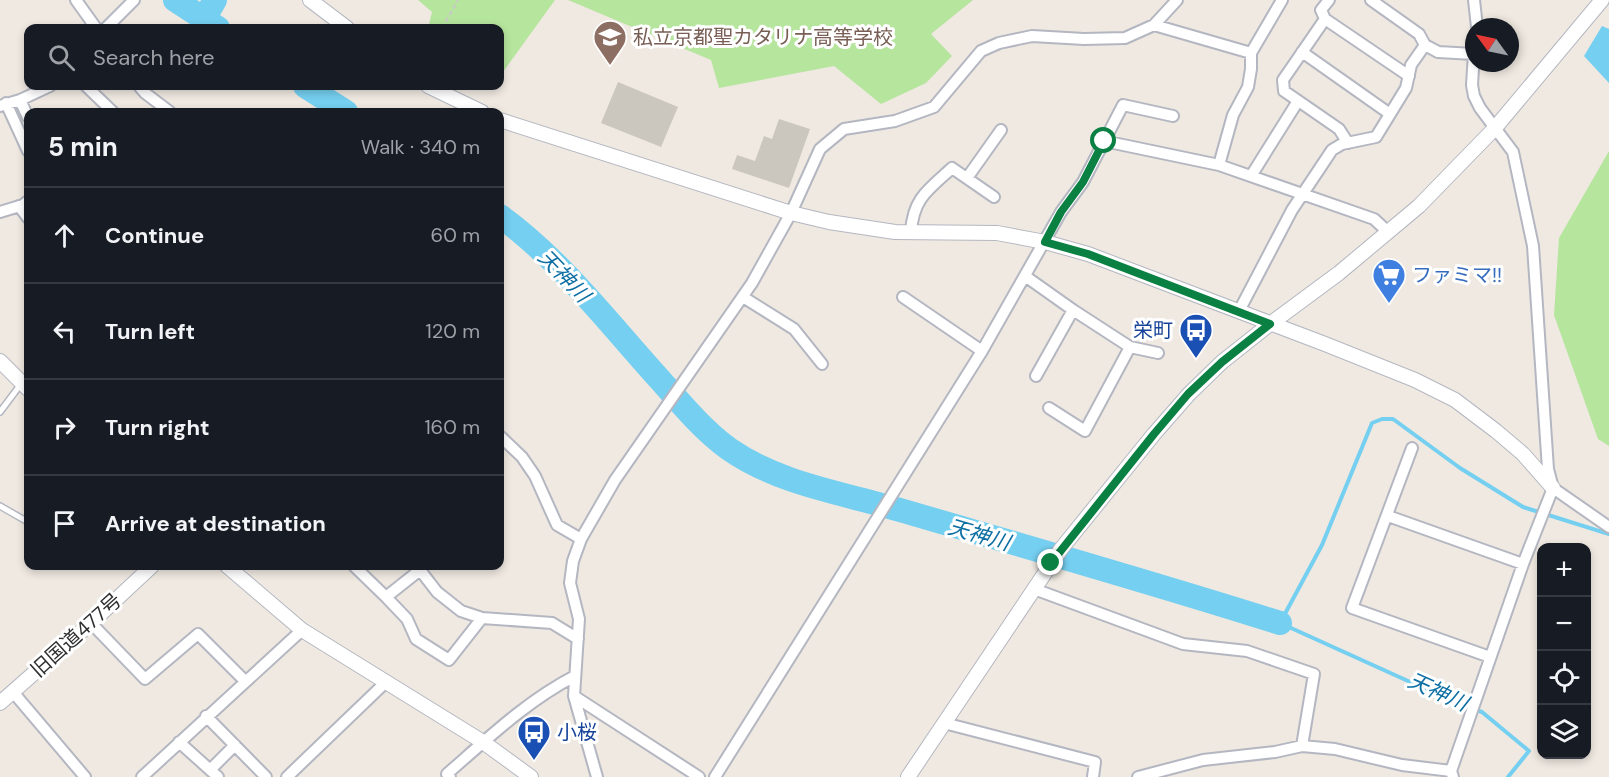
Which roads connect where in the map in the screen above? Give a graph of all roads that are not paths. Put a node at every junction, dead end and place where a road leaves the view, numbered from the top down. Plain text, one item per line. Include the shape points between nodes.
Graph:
1 (76, 0) edge
2 (134, 0) edge
3 (310, 0) edge
4 (1177, 0) edge
5 (1282, 0) edge
6 (1329, 0) edge
7 (1371, 0) edge
8 (1474, 0) edge
9 (1602, 0) edge
10 (1476, 18) edge
11 (1325, 19) junction
12 (93, 24) edge
13 (110, 24) edge
14 (342, 24) edge
15 (1154, 25) junction
16 (1425, 45) junction
17 (1302, 52) junction
18 (1251, 53) junction
19 (1465, 53) edge
20 (1473, 72) edge
21 (1409, 76) junction
22 (41, 90) edge
23 (90, 90) edge
24 (142, 90) edge
25 (436, 90) edge
26 (20, 100) junction
27 (1298, 100) junction
28 (3, 105) edge
29 (24, 108) edge
30 (109, 108) edge
31 (166, 108) edge
32 (474, 108) edge
33 (1390, 114) junction
34 (1173, 116) dead end
35 (504, 121) edge
36 (1496, 128) junction
37 (1001, 130) dead end
38 (1104, 141) junction
39 (1348, 143) junction
40 (24, 144) edge
41 (1219, 165) junction
42 (1251, 176) junction
43 (968, 178) junction
44 (1304, 194) junction
45 (994, 197) dead end
46 (24, 204) edge
47 (0, 212) edge
48 (790, 213) junction
49 (911, 232) junction
50 (1388, 232) junction
51 (1045, 242) junction
52 (1025, 276) junction
53 (742, 297) junction
54 (903, 297) dead end
55 (1072, 310) junction
56 (1239, 311) junction
57 (1270, 324) junction
58 (1130, 347) junction
59 (982, 351) junction
60 (1158, 353) dead end
61 (0, 361) edge
62 (822, 364) dead end
63 (1036, 376) dead end
64 (24, 385) edge
65 (24, 387) edge
66 (1049, 408) dead end
67 (0, 412) edge
68 (504, 440) edge
69 (1412, 448) dead end
70 (1553, 488) junction
71 (0, 506) edge
72 (1388, 516) junction
73 (24, 520) edge
74 (1609, 527) edge
75 (581, 539) junction
76 (1523, 564) junction
77 (148, 570) edge
78 (232, 570) edge
79 (358, 570) edge
80 (417, 570) edge
81 (420, 570) edge
82 (1034, 589) junction
83 (386, 597) junction
84 (482, 618) junction
85 (91, 623) junction
86 (302, 630) junction
87 (578, 639) junction
88 (1490, 657) junction
89 (575, 676) junction
90 (244, 681) junction
91 (386, 682) junction
92 (13, 692) junction
93 (574, 696) junction
94 (0, 703) edge
95 (206, 716) junction
96 (944, 723) junction
97 (179, 742) junction
98 (483, 742) junction
99 (235, 746) junction
100 (1302, 746) junction
101 (214, 774) edge
102 (1452, 774) edge
103 (85, 777) edge
104 (142, 777) edge
105 (266, 777) edge
106 (287, 777) edge
107 (450, 777) edge
108 (531, 777) edge
109 (597, 777) edge
110 (699, 777) edge
111 (715, 777) edge
112 (908, 777) edge
113 (1093, 777) edge
114 (1138, 777) edge

1 - 12 street
2 - 13 street
3 - 14 street
4 - 15 street
5 - 18 street
6 - 11 street via 1321,10
7 - 16 street via 1419,34
8 - 10 street
9 - 36 street
11 - 17 street
11 - 21 street
15 - 18 street
15 - 48 street via 1125,38 1032,36 981,51 934,107 895,121 843,129 820,149
16 - 19 street via 1438,52
16 - 21 street via 1411,64
17 - 27 street via 1283,80 1284,91
17 - 33 street
18 - 41 street via 1248,87 1233,115
20 - 36 street via 1474,96
21 - 33 street
22 - 26 street
23 - 30 street
24 - 31 street
25 - 32 street
26 - 28 street
26 - 29 street
27 - 39 street via 1339,129
27 - 42 street
28 - 40 street
33 - 39 street via 1376,137
34 - 38 street via 1123,105
35 - 48 street
36 - 50 street
36 - 70 street via 1513,152 1533,246 1548,469
37 - 43 street
38 - 41 street
38 - 51 street
39 - 44 street via 1332,150
41 - 42 street
42 - 44 street
43 - 45 street
43 - 49 street via 952,168 923,194 912,213
44 - 50 street via 1374,219
44 - 56 street
46 - 47 street
48 - 49 street via 864,228
48 - 53 street
49 - 51 street via 997,233
50 - 57 street
51 - 52 street
51 - 56 street via 1088,254
52 - 55 street
52 - 59 street
53 - 62 street via 794,329
53 - 75 street via 615,480
54 - 59 street
55 - 58 street
55 - 63 street
56 - 57 street
57 - 70 street via 1397,372 1455,400 1523,454
57 - 82 street via 1188,394 1061,549
58 - 60 street
58 - 66 street via 1085,430
59 - 111 street
61 - 64 street
65 - 67 lane
68 - 75 street via 535,476 557,525
69 - 72 street
70 - 74 street
70 - 76 street
71 - 73 lane
72 - 76 street
72 - 88 street via 1352,608
75 - 87 street via 570,583 579,618
76 - 88 street
77 - 85 street, 旧国道477号
78 - 86 street
79 - 83 street
80 - 83 street
81 - 84 street via 449,603
82 - 96 street
82 - 100 street via 1183,645 1247,651 1314,674
83 - 84 street via 407,619 416,639 449,660
84 - 87 street via 552,624
85 - 90 street via 145,679 198,634
85 - 92 street, 旧国道477号
86 - 90 street
86 - 91 street
87 - 89 street
88 - 102 street
89 - 93 street
89 - 98 street via 552,688
90 - 95 street
91 - 98 street
91 - 106 street
92 - 94 street, 旧国道477号
92 - 103 street
93 - 109 street
93 - 110 street
95 - 97 street
95 - 99 street
96 - 112 street
96 - 113 street via 1095,762
97 - 101 street
97 - 104 street
98 - 107 street via 447,774
98 - 108 street
99 - 101 street
99 - 105 street
100 - 102 street via 1335,749
100 - 114 street via 1203,760

